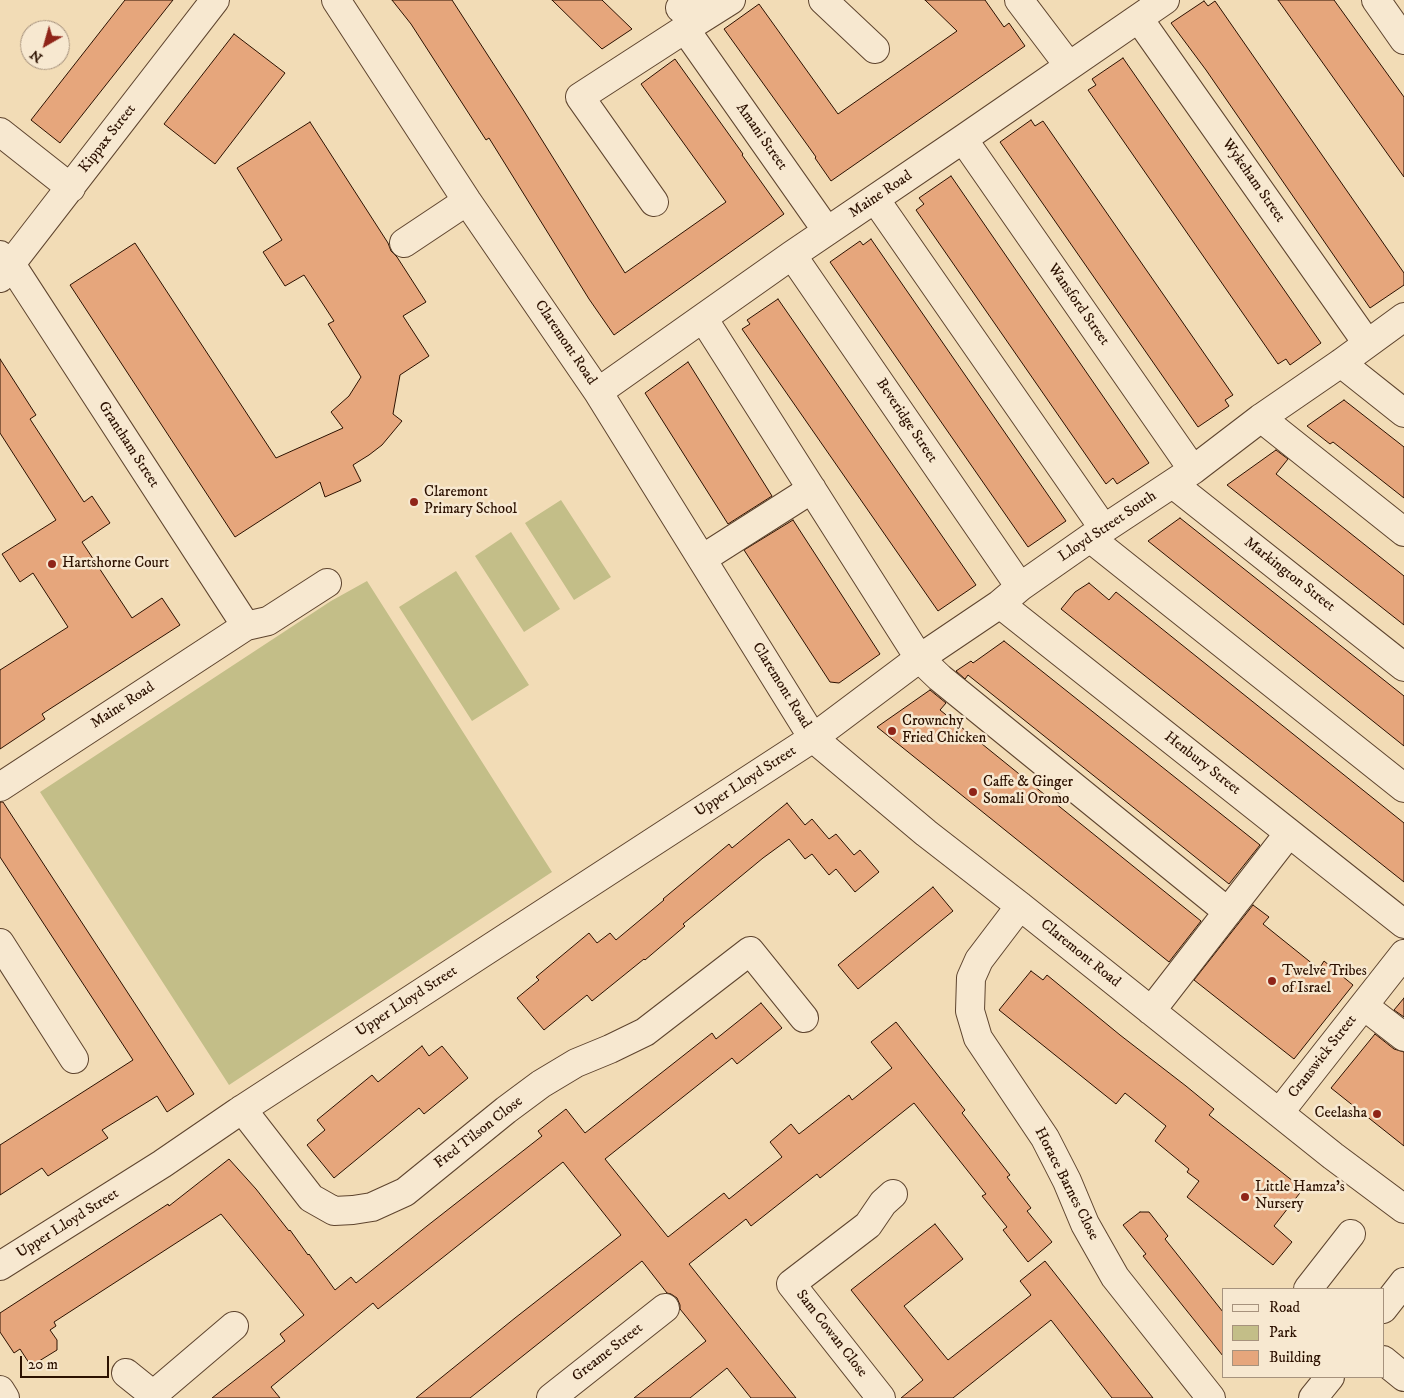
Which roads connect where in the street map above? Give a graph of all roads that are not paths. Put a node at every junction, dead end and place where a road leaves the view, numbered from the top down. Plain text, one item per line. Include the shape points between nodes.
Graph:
1 (216, 0) edge
2 (336, 0) edge
3 (731, 0) edge
4 (822, 0) edge
5 (1019, 0) edge
6 (1165, 0) edge
7 (1376, 0) edge
8 (1139, 19) junction
9 (688, 20) edge
10 (1404, 40) edge
11 (875, 49) dead end
12 (1069, 66) junction
13 (0, 132) edge
14 (963, 139) junction
15 (71, 188) junction
16 (875, 199) junction
17 (467, 201) junction
18 (654, 202) dead end
19 (828, 231) junction
20 (404, 243) dead end
21 (792, 255) junction
22 (4, 266) edge
23 (1404, 317) edge
24 (703, 318) junction
25 (1367, 343) junction
26 (1341, 363) junction
27 (598, 392) junction
28 (1404, 413) edge
29 (1261, 418) junction
30 (1183, 477) junction
31 (812, 489) junction
32 (1404, 532) edge
33 (1097, 534) junction
34 (702, 559) junction
35 (327, 584) dead end
36 (1010, 596) junction
37 (246, 626) junction
38 (920, 658) junction
39 (1404, 667) edge
40 (813, 738) junction
41 (1, 783) edge
42 (1404, 788) edge
43 (1289, 833) junction
44 (1020, 906) junction
45 (1228, 912) junction
46 (1404, 924) edge
47 (0, 943) edge
48 (1404, 954) edge
49 (1364, 1006) junction
50 (1151, 1011) junction
51 (804, 1018) dead end
52 (1404, 1037) edge
53 (74, 1059) dead end
54 (242, 1109) junction
55 (1279, 1113) junction
56 (893, 1194) dead end
57 (1404, 1209) edge
58 (1351, 1234) dead end
59 (0, 1266) edge
60 (1404, 1282) edge
61 (1309, 1288) edge
62 (665, 1308) dead end
63 (1384, 1308) edge
64 (234, 1326) dead end
65 (1384, 1361) edge
66 (126, 1373) dead end
67 (1404, 1377) edge
68 (1329, 1378) edge
69 (0, 1390) edge
70 (155, 1397) edge
71 (5, 1398) edge
72 (551, 1398) edge
73 (881, 1398) edge
74 (1211, 1398) edge
75 (1313, 1398) edge

1 - 15 street, Kippax Street
2 - 17 street, Claremont Road
3 - 9 street
4 - 11 street
5 - 12 street
6 - 8 street, Maine Road
7 - 10 street
8 - 12 street, Maine Road
8 - 25 street, Wykeham Street
9 - 18 street via 580,98
9 - 19 street, Amani Street
12 - 14 street, Maine Road
13 - 15 street
14 - 16 street, Maine Road
14 - 30 street, Wansford Street
15 - 22 street, Kippax Street
16 - 19 street, Maine Road
16 - 33 street
17 - 20 street
17 - 27 street, Claremont Road
19 - 21 street, Maine Road
21 - 24 street, Maine Road
21 - 36 street, Beveridge Street
22 - 37 street, Grantham Street
23 - 25 street, Lloyd Street South
24 - 27 street, Maine Road
24 - 31 street
25 - 26 street, Lloyd Street South
26 - 28 street
26 - 29 street, Lloyd Street South
27 - 34 street, Claremont Road
29 - 30 street, Lloyd Street South
29 - 32 street
30 - 33 street, Lloyd Street South
30 - 39 street, Markington Street
31 - 34 street
31 - 38 street
33 - 36 street, Lloyd Street South
33 - 42 street
34 - 40 street, Claremont Road
35 - 37 street, Maine Road via 268,621
36 - 38 street, Lloyd Street South
36 - 43 street, Henbury Street
37 - 41 street, Maine Road
38 - 40 street, Lloyd Street South
38 - 45 street via 940,678
40 - 44 street, Claremont Road via 926,833
40 - 54 street, Upper Lloyd Street
43 - 45 street
43 - 46 street, Henbury Street
44 - 50 street, Claremont Road
44 - 74 street, Horace Barnes Close via 979,960 971,978 970,1011 978,1038 1045,1138 1085,1224 1115,1277
45 - 50 street
47 - 53 street
48 - 49 street, Cranswick Street
49 - 52 street
49 - 55 street, Cranswick Street
50 - 55 street, Claremont Road
51 - 54 street, Fred Tilson Close via 750,951 645,1032 576,1063 541,1084 405,1192 372,1207 334,1211 311,1198
54 - 59 street, Upper Lloyd Street via 162,1164
55 - 57 street, Claremont Road
56 - 73 street, Sam Cowan Close via 868,1225 791,1284
58 - 61 street
60 - 63 street
62 - 72 street, Greame Street
64 - 70 street
65 - 67 street
66 - 70 street
68 - 75 street
69 - 71 street

